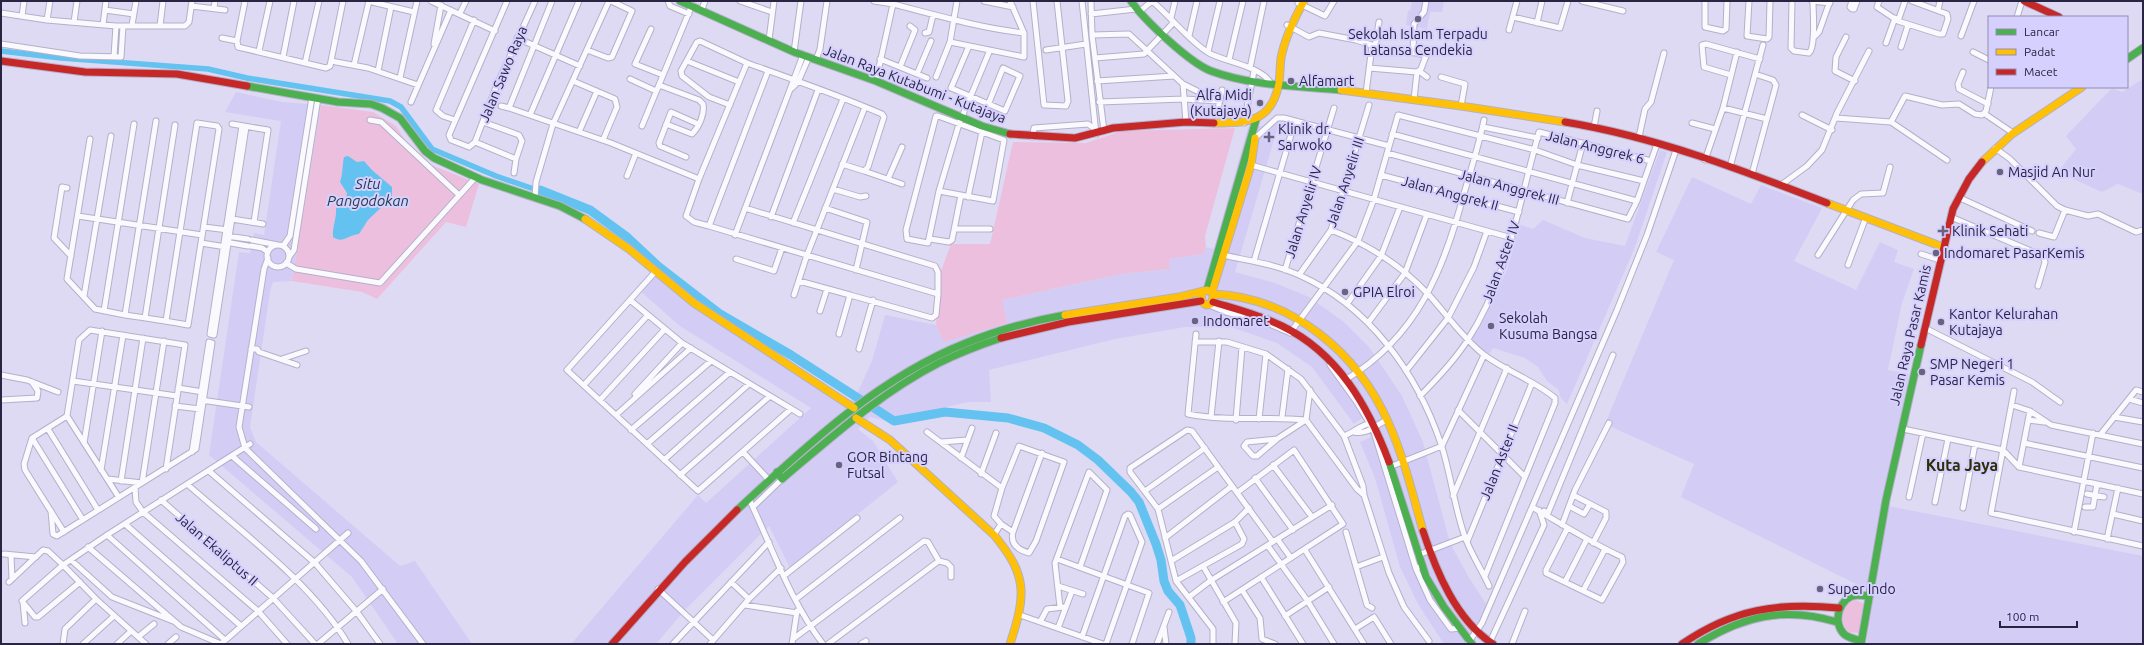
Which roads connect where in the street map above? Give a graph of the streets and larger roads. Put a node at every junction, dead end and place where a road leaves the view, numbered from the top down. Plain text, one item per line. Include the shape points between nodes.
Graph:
1 (24, 1) edge
2 (50, 1) edge
3 (77, 1) edge
4 (106, 1) edge
5 (136, 1) edge
6 (164, 1) edge
7 (215, 1) edge
8 (245, 1) edge
9 (270, 1) edge
10 (294, 1) edge
11 (319, 1) edge
12 (343, 1) edge
13 (368, 1) edge
14 (418, 1) edge
15 (431, 1) edge
16 (466, 1) edge
17 (507, 1) edge
18 (535, 1) edge
19 (552, 1) edge
20 (579, 1) edge
21 (612, 1) edge
22 (668, 1) edge
23 (680, 1) edge
24 (706, 1) edge
25 (740, 1) edge
26 (774, 1) edge
27 (801, 1) edge
28 (827, 1) edge
29 (874, 1) edge
30 (957, 1) edge
31 (984, 1) edge
32 (1010, 1) edge
33 (1033, 1) edge
34 (1057, 1) edge
35 (1082, 1) edge
36 (1091, 1) edge
37 (1131, 1) edge
38 (1152, 1) edge
39 (1175, 1) edge
40 (1196, 1) edge
41 (1220, 1) edge
42 (1243, 1) edge
43 (1264, 1) edge
44 (1334, 1) edge
45 (1426, 1) edge
46 (1542, 1) edge
47 (1568, 1) edge
48 (1582, 1) edge
49 (1705, 1) edge
50 (1727, 1) edge
51 (1749, 1) edge
52 (1770, 1) edge
53 (1792, 1) edge
54 (1813, 1) edge
55 (1852, 1) edge
56 (1857, 1) edge
57 (1879, 1) edge
58 (1912, 1) edge
59 (1940, 1) edge
60 (1974, 1) edge
61 (2023, 1) edge
62 (1301, 2) edge
63 (1515, 2) edge
64 (1830, 2) edge
65 (1903, 2) edge
66 (1918, 2) edge
67 (192, 3) edge
68 (893, 3) edge
69 (440, 4) edge
70 (692, 5) junction
71 (392, 7) junction
72 (1013, 7) junction
73 (214, 8) junction
74 (702, 9) junction
75 (1140, 9) junction
76 (105, 10) junction
77 (224, 10) dead end
78 (451, 10) junction
79 (1938, 10) junction
80 (1623, 11) dead end
81 (414, 12) junction
82 (772, 12) junction
83 (1, 13) edge
84 (134, 14) junction
85 (460, 14) junction
86 (689, 14) junction
87 (1091, 14) junction
88 (933, 15) junction
89 (22, 16) junction
90 (2017, 16) edge
91 (2056, 16) edge
92 (1513, 17) junction
93 (954, 19) junction
94 (1896, 19) junction
95 (47, 20) junction
96 (474, 20) junction
97 (1172, 21) junction
98 (74, 22) junction
99 (1379, 22) dead end
100 (1537, 23) junction
101 (104, 25) junction
102 (132, 25) junction
103 (1908, 25) junction
104 (116, 26) junction
105 (123, 26) junction
106 (160, 26) junction
107 (910, 26) dead end
108 (1288, 26) junction
109 (651, 29) dead end
110 (495, 30) junction
111 (1509, 30) dead end
112 (1165, 32) junction
113 (925, 33) dead end
114 (1024, 33) junction
115 (1092, 35) junction
116 (1190, 36) junction
117 (1961, 36) dead end
118 (1846, 37) dead end
119 (222, 38) dead end
120 (518, 38) junction
121 (1813, 38) junction
122 (769, 40) junction
123 (237, 41) junction
124 (931, 41) dead end
125 (950, 42) junction
126 (1886, 43) dead end
127 (1, 44) edge
128 (1086, 44) junction
129 (534, 45) junction
130 (1764, 45) dead end
131 (969, 46) junction
132 (1373, 46) junction
133 (1062, 47) junction
134 (1901, 47) dead end
135 (2143, 48) edge
136 (587, 50) junction
137 (990, 50) junction
138 (1046, 50) dead end
139 (260, 51) junction
140 (1869, 51) dead end
141 (794, 52) junction
142 (1147, 52) junction
143 (1208, 52) junction
144 (1413, 52) junction
145 (1737, 52) junction
146 (1973, 52) dead end
147 (432, 53) junction
148 (1664, 53) dead end
149 (114, 56) junction
150 (556, 56) junction
151 (283, 57) junction
152 (809, 57) junction
153 (2128, 57) edge
154 (1095, 58) junction
155 (880, 59) junction
156 (1760, 59) junction
157 (1229, 60) junction
158 (1988, 60) edge
159 (1, 61) edge
160 (331, 61) junction
161 (687, 61) junction
162 (305, 63) junction
163 (747, 63) junction
164 (354, 65) junction
165 (580, 66) junction
166 (900, 67) junction
167 (1368, 68) junction
168 (1252, 70) junction
169 (378, 71) junction
170 (768, 71) junction
171 (1418, 71) junction
172 (1963, 72) dead end
173 (917, 74) junction
174 (1756, 74) junction
175 (663, 75) junction
176 (1731, 75) junction
177 (1174, 76) junction
178 (936, 77) dead end
179 (1427, 77) dead end
180 (1441, 77) dead end
181 (400, 78) junction
182 (927, 78) dead end
183 (630, 79) dead end
184 (792, 80) junction
185 (572, 81) junction
186 (876, 81) junction
187 (1097, 81) junction
188 (1252, 81) junction
189 (1855, 81) junction
190 (739, 82) junction
191 (798, 82) junction
192 (1183, 84) junction
193 (1275, 84) junction
194 (418, 85) junction
195 (659, 85) junction
196 (792, 88) junction
197 (1991, 88) edge
198 (2080, 88) edge
199 (818, 90) junction
200 (1222, 90) dead end
201 (597, 91) junction
202 (656, 91) junction
203 (1366, 93) junction
204 (970, 97) junction
205 (315, 98) junction
206 (843, 99) junction
207 (1184, 99) junction
208 (1414, 99) junction
209 (1217, 100) junction
210 (411, 102) dead end
211 (1099, 102) junction
212 (1988, 104) junction
213 (730, 105) junction
214 (988, 105) junction
215 (1369, 105) dead end
216 (501, 106) dead end
217 (1461, 106) junction
218 (865, 107) junction
219 (509, 108) junction
220 (1334, 108) dead end
221 (1722, 108) junction
222 (1218, 109) dead end
223 (1597, 111) dead end
224 (1745, 113) junction
225 (1985, 114) junction
226 (1802, 115) dead end
227 (530, 116) junction
228 (1836, 118) junction
229 (1767, 119) junction
230 (370, 120) dead end
231 (455, 120) junction
232 (1256, 120) junction
233 (1484, 120) dead end
234 (156, 121) dead end
235 (960, 121) junction
236 (1295, 121) junction
237 (483, 122) junction
238 (1186, 122) junction
239 (1891, 122) junction
240 (1244, 123) junction
241 (1692, 123) dead end
242 (134, 124) dead end
243 (232, 124) dead end
244 (554, 124) junction
245 (666, 124) junction
246 (698, 124) junction
247 (175, 125) dead end
248 (244, 126) junction
249 (642, 126) dead end
250 (1483, 127) junction
251 (1594, 127) junction
252 (1327, 129) junction
253 (1715, 129) junction
254 (1832, 130) junction
255 (1096, 131) junction
256 (1104, 131) junction
257 (579, 132) junction
258 (982, 132) junction
259 (2013, 133) junction
260 (1392, 134) junction
261 (1539, 135) junction
262 (111, 136) dead end
263 (1032, 137) junction
264 (1253, 137) junction
265 (1480, 137) junction
266 (1639, 137) junction
267 (1359, 138) junction
268 (90, 139) dead end
269 (603, 140) junction
270 (475, 142) junction
271 (1583, 143) junction
272 (1657, 144) junction
273 (1389, 146) junction
274 (902, 147) dead end
275 (1995, 148) junction
276 (1535, 150) junction
277 (1676, 150) junction
278 (1251, 152) junction
279 (636, 153) junction
280 (1387, 153) junction
281 (306, 156) junction
282 (686, 156) dead end
283 (1475, 156) junction
284 (516, 159) junction
285 (1705, 160) junction
286 (1947, 160) dead end
287 (1650, 161) junction
288 (842, 164) junction
289 (1251, 165) junction
290 (1577, 165) junction
291 (1730, 167) junction
292 (1890, 167) dead end
293 (864, 171) junction
294 (1530, 171) junction
295 (514, 172) dead end
296 (1280, 173) junction
297 (1752, 174) junction
298 (1381, 175) junction
299 (627, 176) dead end
300 (1469, 176) junction
301 (475, 178) junction
302 (698, 179) junction
303 (888, 179) junction
304 (1644, 181) junction
305 (1312, 182) junction
306 (1572, 183) junction
307 (902, 184) dead end
308 (1781, 185) junction
309 (67, 188) dead end
310 (832, 189) junction
311 (939, 191) junction
312 (1344, 191) junction
313 (1525, 191) junction
314 (459, 195) junction
315 (866, 196) dead end
316 (961, 196) junction
317 (968, 197) junction
318 (1464, 197) junction
319 (1958, 197) junction
320 (535, 198) junction
321 (1374, 199) junction
322 (233, 200) junction
323 (1236, 201) junction
324 (1637, 201) junction
325 (1567, 203) junction
326 (1400, 206) junction
327 (745, 208) junction
328 (825, 208) junction
329 (1846, 209) junction
330 (2065, 210) junction
331 (1519, 212) junction
332 (1427, 214) junction
333 (78, 216) junction
334 (771, 217) junction
335 (1866, 217) junction
336 (1950, 217) junction
337 (96, 219) junction
338 (232, 219) junction
339 (118, 222) junction
340 (254, 222) junction
341 (1457, 222) junction
342 (793, 223) junction
343 (263, 224) dead end
344 (139, 225) junction
345 (709, 226) junction
346 (204, 227) junction
347 (159, 228) junction
348 (817, 229) junction
349 (955, 229) junction
350 (990, 229) dead end
351 (1331, 230) junction
352 (2143, 230) edge
353 (1487, 231) junction
354 (2032, 231) dead end
355 (180, 232) junction
356 (228, 233) junction
357 (2039, 233) dead end
358 (735, 234) junction
359 (202, 235) junction
360 (1512, 238) junction
361 (930, 239) junction
362 (1358, 240) junction
363 (201, 243) junction
364 (226, 245) junction
365 (862, 245) junction
366 (280, 246) junction
367 (1943, 247) junction
368 (782, 248) junction
369 (1921, 254) dead end
370 (268, 255) junction
371 (807, 255) junction
372 (1223, 255) junction
373 (1818, 255) dead end
374 (71, 256) junction
375 (1381, 256) junction
376 (289, 257) junction
377 (736, 259) dead end
378 (1940, 260) junction
379 (1254, 261) junction
380 (286, 263) junction
381 (1848, 265) dead end
382 (856, 270) junction
383 (1285, 270) junction
384 (656, 271) junction
385 (1405, 273) junction
386 (1299, 275) junction
387 (798, 281) junction
388 (2038, 286) dead end
389 (1323, 287) junction
390 (827, 289) junction
391 (1209, 292) junction
392 (794, 294) dead end
393 (938, 294) junction
394 (850, 295) junction
395 (1428, 295) junction
396 (84, 296) junction
397 (218, 298) junction
398 (630, 300) junction
399 (873, 300) junction
400 (1201, 301) junction
401 (1211, 303) junction
402 (1347, 304) junction
403 (1094, 309) junction
404 (104, 310) junction
405 (820, 311) dead end
406 (125, 314) junction
407 (648, 315) junction
408 (1096, 317) junction
409 (145, 318) junction
410 (1448, 318) junction
411 (1299, 319) junction
412 (166, 321) junction
413 (1368, 323) junction
414 (1925, 328) junction
415 (665, 329) junction
416 (102, 331) junction
417 (1291, 332) junction
418 (839, 334) dead end
419 (1196, 334) dead end
420 (123, 335) junction
421 (143, 338) junction
422 (1467, 340) junction
423 (164, 341) junction
424 (1219, 341) junction
425 (1195, 342) junction
426 (682, 343) junction
427 (1389, 346) junction
428 (1242, 347) junction
429 (691, 348) junction
430 (251, 349) junction
431 (859, 349) dead end
432 (306, 352) dead end
433 (936, 354) junction
434 (1266, 354) junction
435 (1484, 355) junction
436 (1613, 355) dead end
437 (281, 359) junction
438 (711, 361) junction
439 (940, 362) junction
440 (297, 365) dead end
441 (1507, 368) junction
442 (1288, 369) junction
443 (1358, 370) junction
444 (1406, 371) junction
445 (730, 372) junction
446 (1, 374) edge
447 (1345, 380) junction
448 (73, 381) junction
449 (32, 382) junction
450 (1532, 383) junction
451 (94, 384) junction
452 (749, 384) junction
453 (584, 386) junction
454 (115, 387) junction
455 (178, 388) junction
456 (136, 390) junction
457 (1310, 390) junction
458 (58, 392) dead end
459 (203, 392) junction
460 (2014, 392) dead end
461 (2143, 392) edge
462 (155, 393) junction
463 (177, 396) junction
464 (770, 396) junction
465 (1420, 396) junction
466 (2129, 399) junction
467 (1, 400) edge
468 (202, 400) junction
469 (600, 400) junction
470 (2060, 402) dead end
471 (2143, 403) edge
472 (2012, 405) junction
473 (175, 406) junction
474 (242, 406) junction
475 (249, 407) dead end
476 (854, 408) junction
477 (200, 409) junction
478 (791, 409) junction
479 (1458, 410) junction
480 (2030, 411) junction
481 (800, 414) dead end
482 (616, 415) junction
483 (67, 416) junction
484 (1211, 417) junction
485 (1282, 417) junction
486 (2114, 417) junction
487 (856, 418) junction
488 (1259, 419) junction
489 (1236, 420) junction
490 (1306, 420) junction
491 (1386, 420) junction
492 (2028, 420) junction
493 (1608, 422) dead end
494 (2045, 422) junction
495 (2143, 422) edge
496 (1373, 426) junction
497 (972, 428) dead end
498 (48, 429) junction
499 (1903, 429) junction
500 (631, 430) junction
501 (1480, 431) junction
502 (927, 432) dead end
503 (996, 433) dead end
504 (2093, 433) junction
505 (1923, 434) junction
506 (2100, 434) junction
507 (1344, 436) junction
508 (32, 438) junction
509 (1277, 439) junction
510 (1948, 439) junction
511 (967, 440) junction
512 (941, 442) junction
513 (2024, 443) junction
514 (84, 444) junction
515 (250, 444) dead end
516 (648, 444) junction
517 (1975, 444) junction
518 (2143, 444) edge
519 (1442, 446) junction
520 (1381, 447) junction
521 (245, 448) junction
522 (1205, 448) junction
523 (2003, 450) junction
524 (743, 452) junction
525 (1042, 453) junction
526 (1502, 455) junction
527 (232, 456) junction
528 (2089, 456) junction
529 (961, 458) junction
530 (664, 460) junction
531 (1403, 462) junction
532 (1274, 465) junction
533 (1392, 466) junction
534 (1218, 467) junction
535 (2019, 467) junction
536 (2143, 468) edge
537 (166, 469) junction
538 (102, 470) junction
539 (209, 471) junction
540 (777, 472) junction
541 (981, 474) junction
542 (680, 475) junction
543 (1524, 476) junction
544 (1255, 478) junction
545 (108, 479) junction
546 (782, 479) junction
547 (769, 480) junction
548 (121, 481) junction
549 (2084, 481) junction
550 (1393, 482) junction
551 (142, 483) junction
552 (187, 484) junction
553 (2096, 484) junction
554 (1232, 486) junction
555 (135, 488) junction
556 (1002, 488) junction
557 (2118, 488) junction
558 (1145, 491) junction
559 (1238, 492) junction
560 (2087, 494) dead end
561 (2143, 494) edge
562 (1364, 495) junction
563 (1573, 495) junction
564 (118, 496) junction
565 (1453, 496) junction
566 (2095, 496) junction
567 (1909, 497) dead end
568 (2104, 497) dead end
569 (749, 499) junction
570 (161, 500) junction
571 (1935, 502) dead end
572 (1590, 504) junction
573 (1332, 505) junction
574 (1569, 506) junction
575 (753, 507) junction
576 (1533, 507) junction
577 (2085, 507) dead end
578 (1249, 508) junction
579 (1963, 508) dead end
580 (1158, 509) junction
581 (51, 510) junction
582 (98, 510) junction
583 (1540, 510) junction
584 (143, 512) junction
585 (2113, 514) junction
586 (857, 518) dead end
587 (900, 518) dead end
588 (1312, 518) junction
589 (83, 520) junction
590 (2143, 521) edge
591 (1235, 522) junction
592 (125, 524) junction
593 (1001, 524) junction
594 (1562, 525) junction
595 (316, 529) dead end
596 (1567, 529) junction
597 (1292, 530) junction
598 (64, 532) junction
599 (1013, 532) junction
600 (1346, 532) dead end
601 (2074, 532) junction
602 (348, 533) dead end
603 (1408, 534) junction
604 (107, 535) junction
605 (994, 535) junction
606 (1165, 538) junction
607 (1586, 539) junction
608 (2108, 539) junction
609 (339, 540) junction
610 (1466, 540) junction
611 (1276, 541) junction
612 (769, 542) junction
613 (1593, 543) junction
614 (1268, 546) junction
615 (2143, 546) edge
616 (88, 547) junction
617 (1605, 549) junction
618 (1305, 550) junction
619 (1428, 550) junction
620 (4, 554) dead end
621 (11, 555) junction
622 (1418, 555) junction
623 (36, 557) junction
624 (1383, 557) junction
625 (1291, 558) junction
626 (1057, 559) junction
627 (71, 560) junction
628 (938, 561) junction
629 (1171, 561) junction
630 (315, 563) junction
631 (1282, 563) junction
632 (63, 565) junction
633 (1203, 566) junction
634 (1080, 567) junction
635 (1356, 567) junction
636 (1419, 567) junction
637 (781, 568) junction
638 (785, 575) junction
639 (1104, 576) junction
640 (1485, 576) junction
641 (951, 577) dead end
642 (1261, 577) junction
643 (296, 580) junction
644 (1176, 581) junction
645 (1210, 581) junction
646 (80, 582) junction
647 (731, 582) junction
648 (1565, 582) junction
649 (1127, 584) junction
650 (1058, 586) junction
651 (1490, 586) dead end
652 (1328, 587) junction
653 (658, 589) junction
654 (383, 590) junction
655 (1072, 590) junction
656 (1242, 590) junction
657 (1583, 591) junction
658 (1083, 594) dead end
659 (1189, 596) junction
660 (1869, 596) junction
661 (273, 598) junction
662 (796, 598) junction
663 (96, 599) junction
664 (749, 599) junction
665 (1307, 600) junction
666 (22, 601) junction
667 (1223, 602) junction
668 (745, 605) junction
669 (798, 605) junction
670 (1063, 607) junction
671 (1372, 608) dead end
672 (1839, 608) junction
673 (258, 611) junction
674 (1525, 611) dead end
675 (357, 612) junction
676 (1169, 612) dead end
677 (797, 613) junction
678 (1020, 615) junction
679 (114, 616) junction
680 (1285, 616) junction
681 (694, 620) junction
682 (175, 622) junction
683 (1040, 622) junction
684 (1837, 622) junction
685 (25, 623) dead end
686 (154, 624) dead end
687 (241, 626) junction
688 (809, 626) junction
689 (1164, 626) junction
690 (338, 627) junction
691 (1058, 628) junction
692 (1355, 629) junction
693 (1477, 631) junction
694 (130, 632) junction
695 (138, 637) junction
696 (176, 637) dead end
697 (327, 637) junction
698 (1082, 637) junction
699 (793, 641) edge
700 (866, 641) dead end
701 (1429, 641) dead end
702 (712, 642) edge
703 (1861, 642) edge
704 (223, 643) edge
705 (1266, 643) edge
706 (1470, 643) edge
707 (1492, 643) edge
708 (63, 644) edge
709 (83, 644) edge
710 (117, 644) edge
711 (146, 644) edge
712 (168, 644) edge
713 (287, 644) edge
714 (317, 644) edge
715 (326, 644) edge
716 (348, 644) edge
717 (380, 644) edge
718 (423, 644) edge
719 (612, 644) edge
720 (673, 644) edge
721 (823, 644) edge
722 (828, 644) edge
723 (861, 644) edge
724 (1010, 644) edge
725 (1103, 644) edge
726 (1106, 644) edge
727 (1132, 644) edge
728 (1158, 644) edge
729 (1166, 644) edge
730 (1213, 644) edge
731 (1237, 644) edge
732 (1275, 644) edge
733 (1303, 644) edge
734 (1334, 644) edge
735 (1364, 644) edge
736 (1391, 644) edge
737 (1512, 644) edge
738 (1682, 644) edge
739 (1698, 644) edge

1 - 89 street
2 - 95 street
3 - 98 street
4 - 76 street
5 - 84 street
6 - 106 street
7 - 73 street
8 - 123 street
9 - 139 street
10 - 151 street
11 - 162 street
12 - 160 street
13 - 71 street
13 - 164 street
14 - 81 street
15 - 69 street
16 - 85 street
17 - 110 street
18 - 120 street, Jalan Sawo Raya
19 - 129 street
20 - 150 street
21 - 136 street
21 - 136 street via 632,11 612,57 608,58
22 - 86 street via 670,6
23 - 70 street, Jalan Raya Kutabumi - Kutajaya
24 - 74 street
25 - 82 street
26 - 82 street
27 - 141 street
28 - 152 street via 820,49
29 - 68 street
30 - 93 street
31 - 72 street
32 - 72 street
33 - 133 street via 1046,106 1064,106 1068,103
34 - 133 street
35 - 128 street
36 - 87 street
37 - 75 street
38 - 75 street
38 - 97 street
39 - 97 street
40 - 116 street
41 - 143 street
42 - 157 street
43 - 168 street
44 - 62 street via 1325,16
45 - 144 street via 1424,12 1414,24
46 - 100 street
47 - 100 street via 1560,28
48 - 80 street
49 - 50 street via 1705,27 1723,31 1726,29
51 - 52 street via 1747,36 1767,39
53 - 121 street via 1791,48 1794,51 1810,53
54 - 64 street
54 - 121 street
55 - 56 street via 1850,7 1854,9
57 - 94 street via 1877,7
58 - 66 street
59 - 79 street
60 - 117 street
61 - 90 street
61 - 91 street
62 - 108 street
63 - 92 street
64 - 121 street via 1819,32
65 - 94 street
66 - 79 street
67 - 73 street
67 - 106 street via 188,25
68 - 88 street
68 - 155 street
69 - 78 street
69 - 147 street
70 - 74 street, Jalan Raya Kutabumi - Kutajaya
70 - 86 street
71 - 81 street
71 - 169 street
72 - 114 street
73 - 77 street
74 - 122 street, Jalan Raya Kutabumi - Kutajaya
75 - 87 street
75 - 112 street
76 - 84 street
76 - 101 street
78 - 85 street
78 - 147 street
79 - 103 street via 1948,16 1943,34
81 - 181 street
82 - 122 street
83 - 89 street
84 - 102 street
85 - 96 street
86 - 175 street
87 - 115 street
88 - 93 street
88 - 113 street via 929,32
89 - 95 street
92 - 100 street
92 - 111 street
93 - 114 street
93 - 125 street
94 - 103 street
94 - 126 street
95 - 98 street
96 - 110 street
96 - 231 street via 436,110 442,116
97 - 112 street
97 - 116 street
98 - 101 street
99 - 132 street
101 - 104 street
102 - 105 street
102 - 106 street
103 - 134 street
104 - 105 street
104 - 149 street
105 - 149 street via 121,57
107 - 166 street via 915,30
108 - 132 street via 1309,37 1319,33
108 - 193 street
109 - 175 street via 635,64
110 - 231 street
112 - 142 street
112 - 188 street via 1200,66 1210,71
114 - 137 street via 1024,57
115 - 142 street via 1129,34
115 - 154 street
116 - 143 street
118 - 189 street via 1836,57 1835,71
119 - 123 street
120 - 129 street
120 - 237 street, Jalan Sawo Raya
122 - 141 street, Jalan Raya Kutabumi - Kutajaya
123 - 139 street via 238,47
124 - 173 street
125 - 131 street
125 - 178 street
127 - 149 street via 80,56
128 - 133 street
128 - 255 street
129 - 150 street
129 - 219 street
130 - 156 street
131 - 137 street
131 - 204 street via 951,88
132 - 144 street via 1391,51
132 - 167 street
133 - 138 street
135 - 153 street
136 - 165 street
137 - 204 street
139 - 151 street
140 - 189 street
141 - 152 street, Jalan Raya Kutabumi - Kutajaya
142 - 154 street
142 - 177 street
143 - 157 street
144 - 171 street via 1426,55
145 - 156 street
145 - 176 street
145 - 176 street via 1706,44 1701,46 1705,68
146 - 158 street
147 - 194 street
148 - 266 street via 1651,102 1645,109
150 - 165 street
150 - 227 street
151 - 162 street
152 - 184 street
152 - 186 street, Jalan Raya Kutabumi - Kutajaya
152 - 191 street
154 - 187 street
155 - 166 street
155 - 186 street
156 - 174 street
157 - 168 street
159 - 205 street via 85,72 177,74
160 - 162 street via 330,66 326,68
160 - 164 street
161 - 163 street via 700,41
161 - 190 street
161 - 213 street via 682,76 709,97
163 - 170 street
163 - 190 street
164 - 169 street
165 - 185 street
166 - 173 street
167 - 171 street
167 - 203 street
168 - 188 street
168 - 193 street
169 - 181 street
170 - 184 street
170 - 345 street
171 - 179 street
171 - 208 street
172 - 212 street via 1958,84 1960,90
173 - 182 street
174 - 224 street
174 - 229 street via 1776,82
175 - 195 street
176 - 221 street
177 - 187 street
177 - 192 street
180 - 217 street via 1465,84
181 - 194 street
183 - 202 street
184 - 191 street
184 - 196 street
185 - 201 street
185 - 244 street
186 - 235 street, Jalan Raya Kutabumi - Kutajaya
187 - 211 street
188 - 193 street
188 - 240 street
189 - 228 street
190 - 213 street
191 - 196 street
191 - 199 street
192 - 207 street
192 - 209 street
193 - 203 street
193 - 232 street via 1268,110
194 - 210 street
195 - 202 street
195 - 246 street via 699,100 704,110
196 - 327 street
197 - 212 street
198 - 259 street, Jalan Raya Pasar Kamis
199 - 206 street
199 - 334 street
200 - 209 street
201 - 257 street
201 - 269 street via 615,99 617,103
202 - 249 street
203 - 208 street
204 - 214 street
204 - 235 street
205 - 281 street
205 - 301 street via 371,104 382,108 400,118 425,151 434,158
206 - 218 street
206 - 342 street
207 - 209 street
207 - 211 street
207 - 238 street
208 - 217 street
209 - 222 street
211 - 256 street
212 - 225 street
213 - 302 street
214 - 214 street via 1003,68 1020,75 1006,111
215 - 267 street, Jalan Anyelir III
216 - 219 street
217 - 251 street
218 - 288 street
218 - 293 street via 884,117 868,167
219 - 227 street
220 - 252 street, Jalan Anyelir IV
221 - 224 street
221 - 253 street
223 - 251 street
224 - 229 street
224 - 291 street
225 - 239 street via 1975,114 1959,104 1942,105 1905,96
225 - 259 street
226 - 254 street
227 - 244 street
228 - 239 street
228 - 254 street
229 - 297 street
230 - 314 street via 381,122
231 - 270 street, Jalan Sawo Raya via 450,138 471,146
232 - 240 street, Jalan Raya Kutabumi - Kutajaya
232 - 264 street
233 - 250 street
234 - 344 street
235 - 258 street
235 - 263 street, Jalan Raya Kutabumi - Kutajaya
235 - 311 street
235 - 361 street via 936,116 928,142 906,237 927,244
236 - 252 street
236 - 264 street via 1278,118
236 - 296 street
237 - 270 street, Jalan Sawo Raya
237 - 284 street via 519,135 522,141
238 - 240 street, Jalan Raya Kutabumi - Kutajaya
238 - 256 street, Jalan Raya Kutabumi - Kutajaya via 1113,128
239 - 286 street
241 - 253 street
242 - 339 street
243 - 248 street
244 - 257 street
244 - 320 street via 536,182
245 - 246 street via 692,134
245 - 246 street via 671,112
245 - 282 street via 659,145
247 - 347 street
248 - 322 street
248 - 340 street via 268,130
250 - 261 street, Jalan Anggrek 6
250 - 265 street
251 - 266 street
252 - 267 street
252 - 305 street, Jalan Anyelir IV
253 - 285 street
254 - 308 street via 1815,160
255 - 256 street, Jalan Raya Kutabumi - Kutajaya
255 - 263 street, Jalan Raya Kutabumi - Kutajaya via 1075,138
255 - 263 street via 1088,124 1034,128
257 - 269 street
258 - 317 street
258 - 317 street via 1004,140 993,201
259 - 275 street, Jalan Raya Pasar Kamis
260 - 265 street via 1400,114
260 - 273 street
260 - 283 street
261 - 271 street, Jalan Anggrek 6
261 - 276 street, Jalan Aster IV
262 - 337 street
264 - 278 street
265 - 276 street
265 - 283 street
266 - 272 street
267 - 273 street
267 - 312 street, Jalan Anyelir III
268 - 333 street
269 - 279 street
270 - 284 street
271 - 287 street, Jalan Anggrek 6
271 - 290 street
272 - 277 street
272 - 287 street
273 - 280 street
274 - 303 street
275 - 319 street, Jalan Raya Pasar Kamis via 1976,169
275 - 330 street via 2010,159 2053,203
276 - 290 street
276 - 294 street, Jalan Aster IV
277 - 285 street
277 - 576 street via 1647,235
278 - 289 street
278 - 323 street
279 - 299 street
279 - 302 street
280 - 298 street
280 - 300 street, Jalan Anggrek III
281 - 366 street via 290,236
281 - 376 street via 294,250
283 - 294 street
283 - 300 street
284 - 295 street
285 - 291 street
287 - 304 street
288 - 293 street
288 - 310 street
289 - 296 street
289 - 323 street
290 - 304 street
290 - 306 street
291 - 297 street
292 - 329 street via 1882,194 1861,194
293 - 303 street
294 - 306 street
294 - 313 street, Jalan Aster IV
296 - 305 street
296 - 379 street
297 - 308 street
298 - 318 street, Jalan Anggrek II
298 - 321 street
300 - 313 street, Jalan Anggrek III
300 - 318 street
301 - 314 street
301 - 320 street
302 - 345 street via 686,216 694,222
303 - 307 street
304 - 324 street
305 - 312 street
305 - 383 street, Jalan Anyelir IV
306 - 324 street
306 - 325 street
308 - 329 street
309 - 374 street via 62,188 54,238
310 - 315 street via 860,198
310 - 328 street
311 - 316 street
311 - 361 street
312 - 321 street
312 - 351 street, Jalan Anyelir III
313 - 325 street, Jalan Anggrek III
313 - 331 street, Jalan Aster IV
314 - 380 street via 380,283 296,269
316 - 317 street
316 - 349 street
318 - 331 street, Jalan Anggrek II
318 - 341 street
319 - 336 street, Jalan Raya Pasar Kamis
319 - 354 street
320 - 384 street via 560,206 586,219
321 - 326 street
321 - 362 street
322 - 338 street
322 - 356 street
323 - 372 street
323 - 391 street
324 - 325 street, Jalan Anggrek III via 1628,219
326 - 332 street
326 - 375 street
327 - 334 street
327 - 358 street
328 - 348 street
328 - 365 street via 867,222
329 - 335 street
329 - 373 street
330 - 352 street via 2088,216 2098,214 2136,232
330 - 357 street via 2054,237
331 - 360 street, Jalan Aster IV
332 - 341 street
332 - 385 street
333 - 337 street
333 - 374 street
334 - 342 street
335 - 367 street
335 - 381 street
336 - 367 street, Jalan Raya Pasar Kamis
336 - 388 street via 2043,256 2045,262
337 - 339 street
337 - 396 street
338 - 340 street
338 - 356 street
339 - 344 street
339 - 404 street
340 - 343 street
341 - 353 street
341 - 395 street
342 - 348 street
344 - 347 street
344 - 406 street
345 - 358 street
346 - 355 street via 219,129 216,126 197,123
346 - 356 street
346 - 359 street
347 - 355 street
347 - 409 street
348 - 365 street
348 - 371 street
349 - 350 street
349 - 361 street via 949,242
351 - 362 street
351 - 386 street, Jalan Anyelir III
353 - 360 street
353 - 410 street via 1474,267
355 - 359 street
355 - 412 street
356 - 364 street
356 - 366 street
358 - 368 street
359 - 363 street
360 - 422 street, Jalan Aster IV via 1504,265
362 - 375 street
362 - 389 street
363 - 364 street
363 - 412 street via 188,325
364 - 370 street via 262,248
364 - 397 street
365 - 382 street
365 - 393 street via 935,266 938,272
366 - 370 street via 272,247
366 - 376 street via 286,249
367 - 378 street, Jalan Raya Pasar Kamis
368 - 371 street
368 - 377 street via 774,270
369 - 378 street
370 - 380 street via 275,266
370 - 430 street
371 - 382 street
371 - 387 street
372 - 379 street
372 - 391 street
374 - 396 street via 66,279
375 - 385 street
375 - 402 street
376 - 380 street
378 - 414 street, Jalan Raya Pasar Kamis
379 - 383 street
382 - 393 street
383 - 386 street
384 - 398 street
384 - 476 street via 694,303
385 - 395 street
385 - 413 street
386 - 389 street
387 - 390 street
387 - 392 street
389 - 402 street
389 - 411 street
390 - 394 street
390 - 405 street
391 - 400 street
391 - 401 street
391 - 403 street
391 - 411 street via 1242,297
393 - 399 street via 936,315 932,318
394 - 399 street
394 - 418 street
395 - 410 street
395 - 427 street
396 - 404 street via 95,309
397 - 397 street via 214,335 210,334
398 - 407 street
398 - 453 street via 567,370
399 - 431 street
400 - 401 street
400 - 408 street
401 - 417 street via 1272,321
402 - 413 street
403 - 408 street
403 - 433 street via 1030,322 988,334
404 - 406 street
406 - 409 street
407 - 415 street
407 - 453 street
408 - 439 street via 990,343
409 - 412 street
410 - 422 street
410 - 444 street
411 - 417 street
411 - 443 street via 1331,342
413 - 427 street
414 - 470 street via 2026,379
414 - 499 street, Jalan Raya Pasar Kamis
415 - 426 street
415 - 469 street
416 - 420 street
416 - 448 street via 90,330 79,340
416 - 451 street
417 - 447 street via 1324,355
419 - 425 street
420 - 421 street
420 - 454 street
421 - 423 street
421 - 456 street
422 - 435 street
422 - 465 street, Jalan Aster IV via 1442,374
423 - 455 street via 185,345
423 - 462 street
424 - 425 street
424 - 428 street
424 - 484 street
425 - 484 street via 1187,413
426 - 429 street
426 - 482 street
427 - 443 street
427 - 444 street
428 - 434 street
428 - 489 street
429 - 438 street
429 - 482 street
430 - 437 street
430 - 474 street
432 - 437 street
433 - 439 street
433 - 476 street
434 - 442 street
434 - 488 street
435 - 441 street
435 - 479 street
436 - 576 street via 1548,513
437 - 440 street
438 - 445 street
438 - 500 street
439 - 487 street via 901,385
441 - 450 street
441 - 501 street
442 - 457 street
442 - 485 street
443 - 447 street
443 - 491 street
444 - 465 street
445 - 452 street
445 - 516 street
446 - 449 street
447 - 496 street
448 - 451 street
448 - 483 street
449 - 458 street
449 - 467 street via 38,391 37,398
450 - 526 street, Jalan Aster II
450 - 543 street via 1554,396 1556,401
451 - 454 street
451 - 514 street
452 - 464 street
452 - 530 street
453 - 469 street
454 - 456 street
454 - 538 street
455 - 459 street
455 - 463 street
456 - 462 street
456 - 548 street
457 - 490 street
457 - 507 street
459 - 459 street via 209,342 212,343
459 - 468 street
460 - 472 street
461 - 466 street via 2137,390
462 - 463 street
462 - 551 street
463 - 473 street
464 - 478 street
464 - 542 street
465 - 519 street
466 - 471 street
466 - 486 street
468 - 474 street
468 - 477 street
469 - 482 street
472 - 480 street
472 - 523 street
473 - 477 street
473 - 537 street
474 - 475 street
474 - 521 street via 240,427
476 - 540 street
477 - 537 street via 196,449
478 - 481 street
478 - 524 street
479 - 501 street
479 - 519 street
480 - 492 street
480 - 494 street
482 - 500 street
483 - 498 street
483 - 514 street
484 - 489 street
485 - 488 street
485 - 490 street
486 - 495 street
486 - 506 street
487 - 546 street
487 - 605 street via 890,440
488 - 489 street
490 - 509 street
490 - 562 street
491 - 496 street
491 - 531 street
492 - 494 street
492 - 513 street
493 - 563 street
494 - 504 street
496 - 507 street
496 - 520 street
497 - 511 street
498 - 508 street
498 - 582 street
499 - 505 street
499 - 660 street, Jalan Raya Pasar Kamis via 1886,500
500 - 516 street
501 - 526 street
501 - 565 street
502 - 512 street
503 - 541 street
504 - 506 street
504 - 528 street
505 - 510 street
505 - 567 street
506 - 518 street
507 - 562 street
508 - 581 street via 24,467
508 - 589 street
509 - 509 street via 1247,442 1244,446 1255,457
510 - 517 street
510 - 571 street
511 - 512 street
511 - 529 street
512 - 529 street
513 - 528 street
513 - 535 street
514 - 538 street
515 - 521 street
516 - 530 street
517 - 523 street
517 - 579 street
519 - 531 street
519 - 565 street
520 - 533 street
520 - 550 street
521 - 527 street
521 - 609 street
522 - 534 street
522 - 558 street
522 - 558 street via 1194,432 1187,430 1131,467 1130,472
523 - 535 street
523 - 601 street via 1991,514
524 - 542 street via 698,491
524 - 547 street
525 - 556 street via 1027,447 1018,447
525 - 599 street
525 - 599 street via 1062,460 1064,464 1031,552 1014,545
526 - 543 street
526 - 610 street, Jalan Aster II
527 - 539 street
527 - 595 street
528 - 536 street
528 - 549 street
529 - 541 street
530 - 542 street
531 - 533 street
531 - 619 street
532 - 544 street
532 - 573 street via 1294,450
532 - 588 street
533 - 550 street
534 - 554 street
534 - 580 street
535 - 549 street
537 - 551 street
538 - 545 street
539 - 552 street
539 - 630 street
540 - 546 street
540 - 547 street
541 - 556 street
543 - 640 street
544 - 559 street
544 - 597 street
545 - 548 street
545 - 564 street
546 - 575 street
547 - 569 street
548 - 551 street
549 - 553 street
549 - 601 street
550 - 603 street
551 - 555 street
552 - 570 street
552 - 643 street
553 - 557 street
553 - 566 street
554 - 559 street
554 - 606 street
555 - 564 street
555 - 584 street via 136,502
556 - 593 street via 994,513
557 - 561 street
557 - 585 street
558 - 580 street
559 - 578 street
560 - 566 street
562 - 624 street
563 - 572 street
563 - 574 street
564 - 582 street
565 - 610 street
566 - 568 street
566 - 577 street via 2093,507
569 - 575 street
569 - 653 street
570 - 584 street
570 - 661 street, Jalan Ekaliptus II
572 - 574 street via 1584,514
572 - 613 street via 1605,511 1607,515
573 - 588 street
573 - 618 street via 1343,524
574 - 594 street
575 - 612 street
576 - 583 street
576 - 693 street
578 - 591 street
578 - 611 street
580 - 606 street
581 - 598 street
581 - 598 street via 53,534 58,536
582 - 589 street
583 - 594 street
583 - 707 street via 1544,525
584 - 592 street
584 - 673 street
585 - 590 street
585 - 608 street
586 - 638 street
587 - 662 street
588 - 597 street
589 - 598 street
591 - 629 street
591 - 633 street via 1244,536 1244,542
592 - 604 street
592 - 687 street
593 - 599 street
593 - 605 street
594 - 596 street
596 - 607 street
596 - 648 street via 1546,572
597 - 611 street
600 - 635 street
601 - 608 street
602 - 609 street
603 - 622 street
603 - 636 street
604 - 616 street
604 - 704 street
605 - 678 street via 1015,562 1021,579 1023,598
606 - 629 street
607 - 613 street
607 - 648 street
608 - 615 street
609 - 630 street
609 - 654 street via 361,561
610 - 619 street
610 - 640 street
611 - 614 street
611 - 625 street
612 - 637 street
612 - 647 street
613 - 617 street
614 - 631 street
614 - 645 street
616 - 627 street
616 - 682 street
617 - 657 street
617 - 657 street via 1624,559 1604,599 1600,600
618 - 625 street
618 - 652 street
619 - 622 street
619 - 693 street via 1445,588
620 - 621 street
621 - 623 street
621 - 623 street via 11,580
622 - 636 street
623 - 632 street via 46,550
624 - 635 street
624 - 701 street via 1404,607
625 - 631 street
626 - 634 street
626 - 634 street via 1088,474 1091,472 1107,490
626 - 650 street via 1055,563
627 - 632 street
627 - 682 street via 112,597
628 - 641 street via 951,567
628 - 688 street via 928,542 924,541
628 - 722 street
629 - 644 street
630 - 643 street
630 - 675 street
631 - 642 street
631 - 665 street
632 - 646 street
632 - 666 street
633 - 644 street
633 - 645 street
634 - 639 street
635 - 671 street via 1367,605
636 - 706 street via 1441,610 1461,628
637 - 638 street
637 - 664 street
638 - 662 street
639 - 649 street
639 - 649 street via 1125,516 1128,514 1142,542
639 - 698 street
640 - 651 street
642 - 656 street
642 - 680 street
643 - 661 street
643 - 690 street
644 - 659 street
645 - 659 street
645 - 667 street
646 - 663 street
646 - 666 street via 38,617
647 - 664 street
647 - 681 street
648 - 657 street
649 - 726 street
649 - 727 street via 1147,591 1149,596
650 - 655 street
650 - 670 street
652 - 665 street
652 - 692 street
653 - 681 street
653 - 719 street
654 - 675 street
654 - 718 street
655 - 658 street
655 - 670 street
656 - 667 street
656 - 705 street via 1258,615 1262,639
659 - 730 street via 1214,630
660 - 672 street via 1856,595 1845,600
660 - 703 street, Jalan Raya Pasar Kamis
661 - 673 street
661 - 714 street, Jalan Ekaliptus II
662 - 669 street
663 - 679 street
663 - 708 street via 65,629
664 - 668 street
665 - 680 street
665 - 734 street
666 - 685 street
667 - 731 street via 1236,623
668 - 677 street
668 - 702 street
669 - 677 street
669 - 688 street
670 - 683 street via 1044,611
670 - 691 street
672 - 684 street
672 - 738 street via 1772,606 1744,612 1713,624
673 - 687 street
673 - 713 street
674 - 737 street
675 - 690 street
675 - 717 street
676 - 689 street
677 - 699 street
678 - 683 street
678 - 724 street
679 - 694 street
679 - 709 street
680 - 733 street
681 - 702 street
681 - 720 street
682 - 704 street via 190,632
683 - 691 street
684 - 703 street via 1844,635
684 - 739 street via 1815,614 1768,615 1714,632
686 - 695 street
687 - 704 street
688 - 699 street
688 - 721 street
689 - 728 street
689 - 729 street
690 - 697 street
690 - 716 street
691 - 698 street
692 - 735 street
692 - 736 street via 1374,617
693 - 706 street
693 - 707 street
694 - 695 street
694 - 710 street
695 - 711 street
696 - 712 street
697 - 714 street
697 - 715 street
698 - 725 street
700 - 723 street
705 - 732 street

